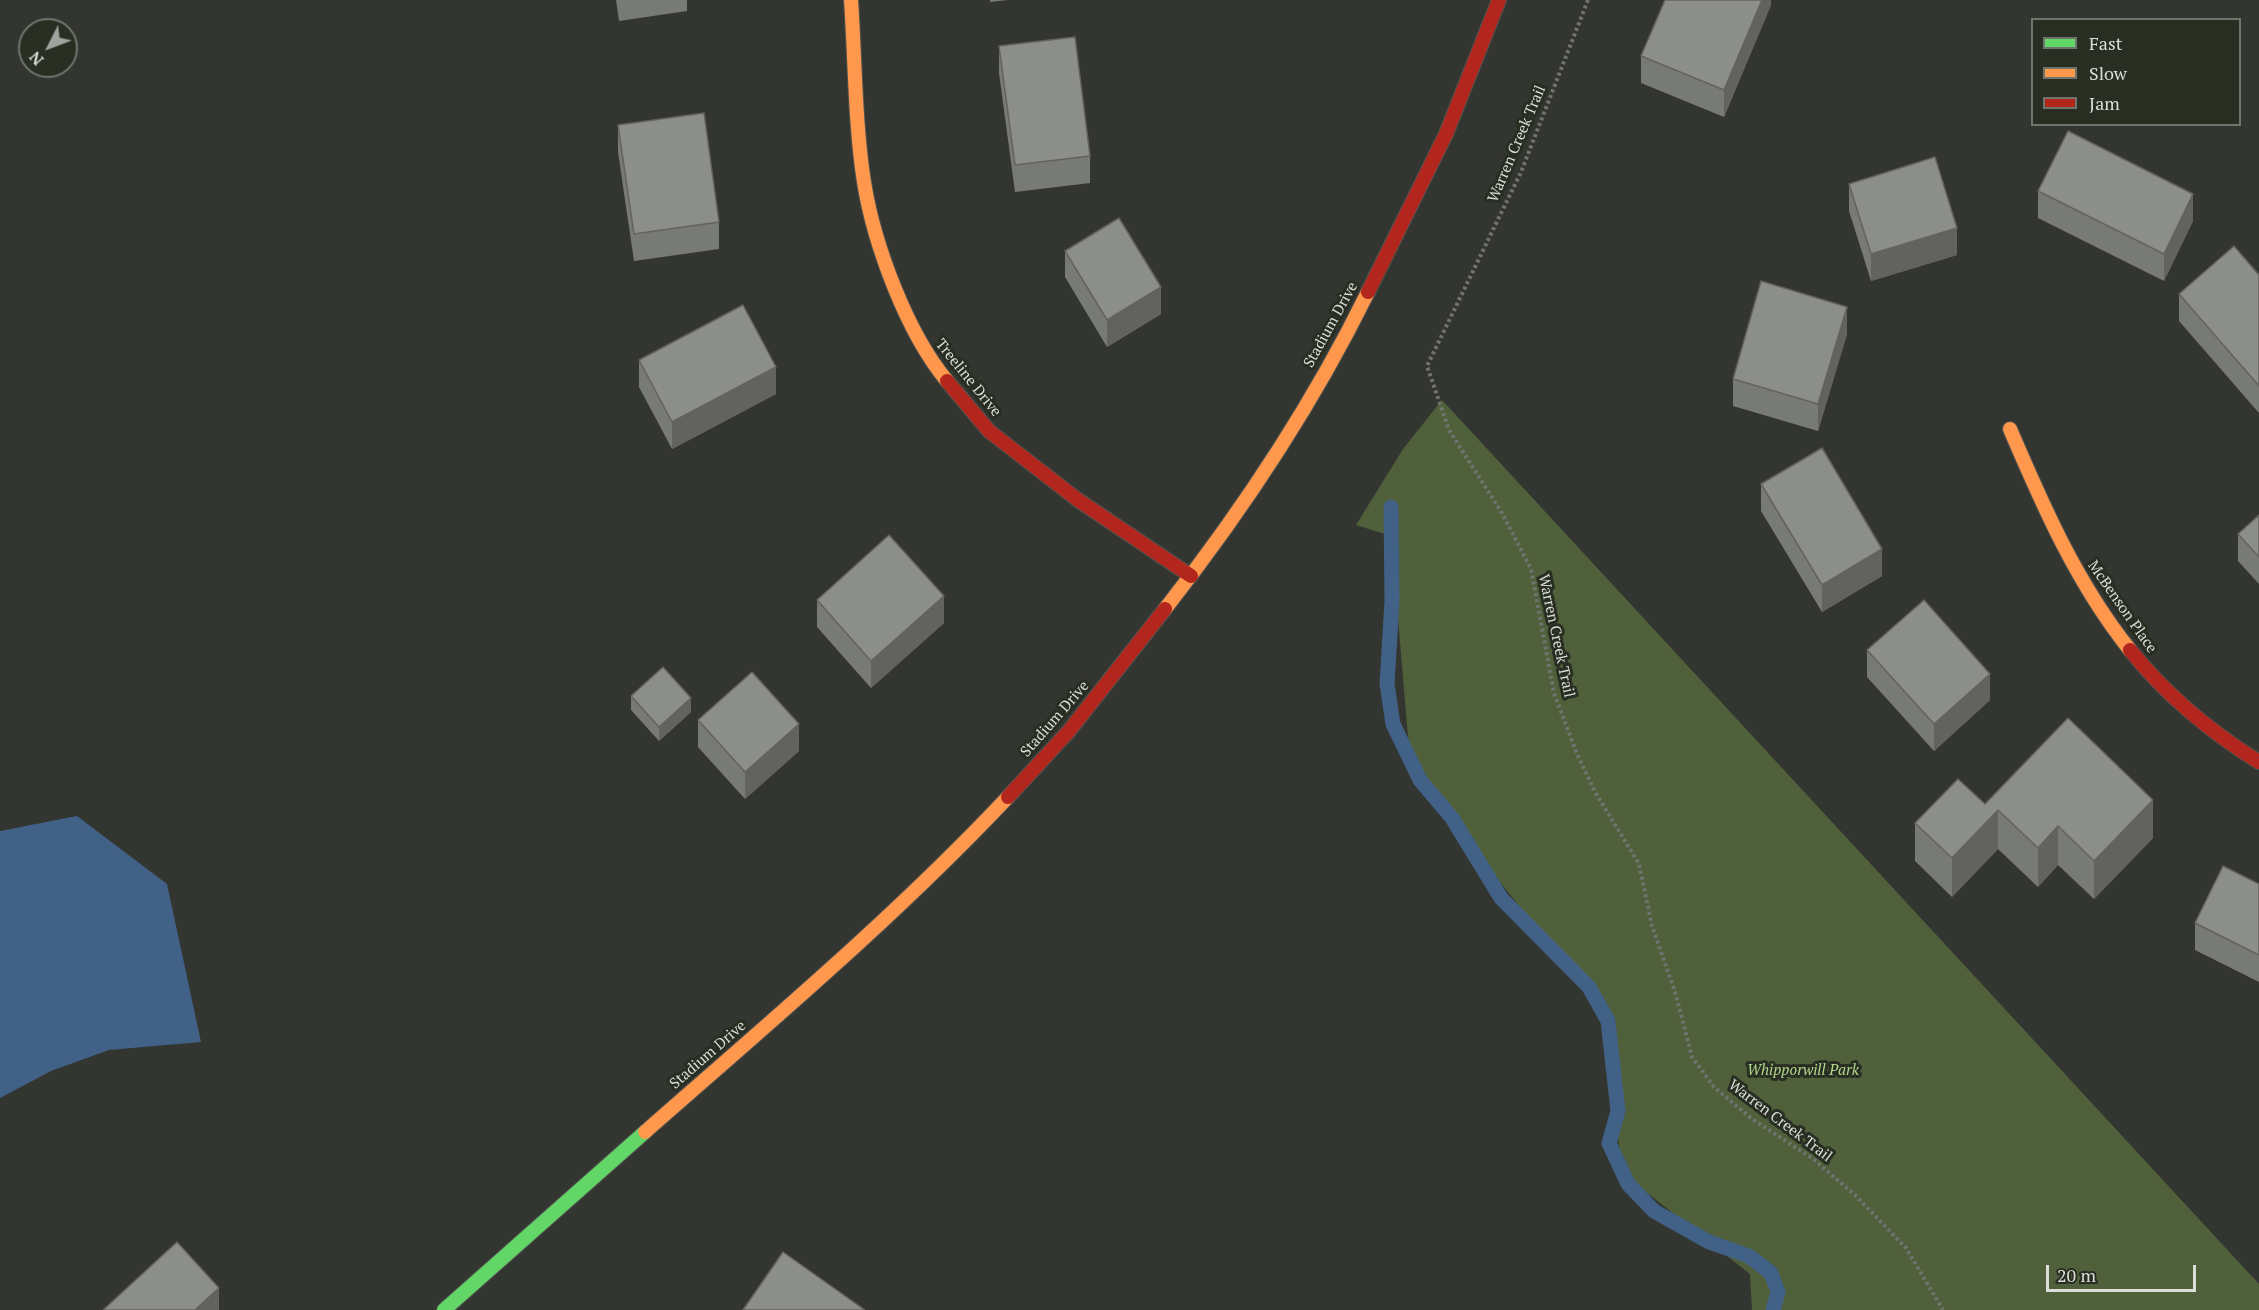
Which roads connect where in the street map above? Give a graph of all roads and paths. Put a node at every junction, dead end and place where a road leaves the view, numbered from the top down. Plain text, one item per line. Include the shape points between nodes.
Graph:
1 (851, 0) edge
2 (1499, 0) edge
3 (1588, 0) edge
4 (2010, 429) dead end
5 (1191, 576) junction
6 (2259, 762) edge
7 (444, 1310) edge
8 (1943, 1310) edge

1 - 5 street, Treeline Drive via 864,181 873,222 908,322 932,363 989,430 1078,500
2 - 5 street, Stadium Drive via 1446,134 1345,339 1253,490
3 - 8 path, Warren Creek Trail via 1521,172 1426,366 1449,430 1502,513 1531,569 1554,693 1576,754 1639,864 1652,926 1692,1057 1714,1087 1812,1158 1856,1196 1906,1248
4 - 6 street, McBenson Place via 2049,520 2082,583 2139,662 2217,736
5 - 7 street, Stadium Drive via 1069,731 954,853 852,951

